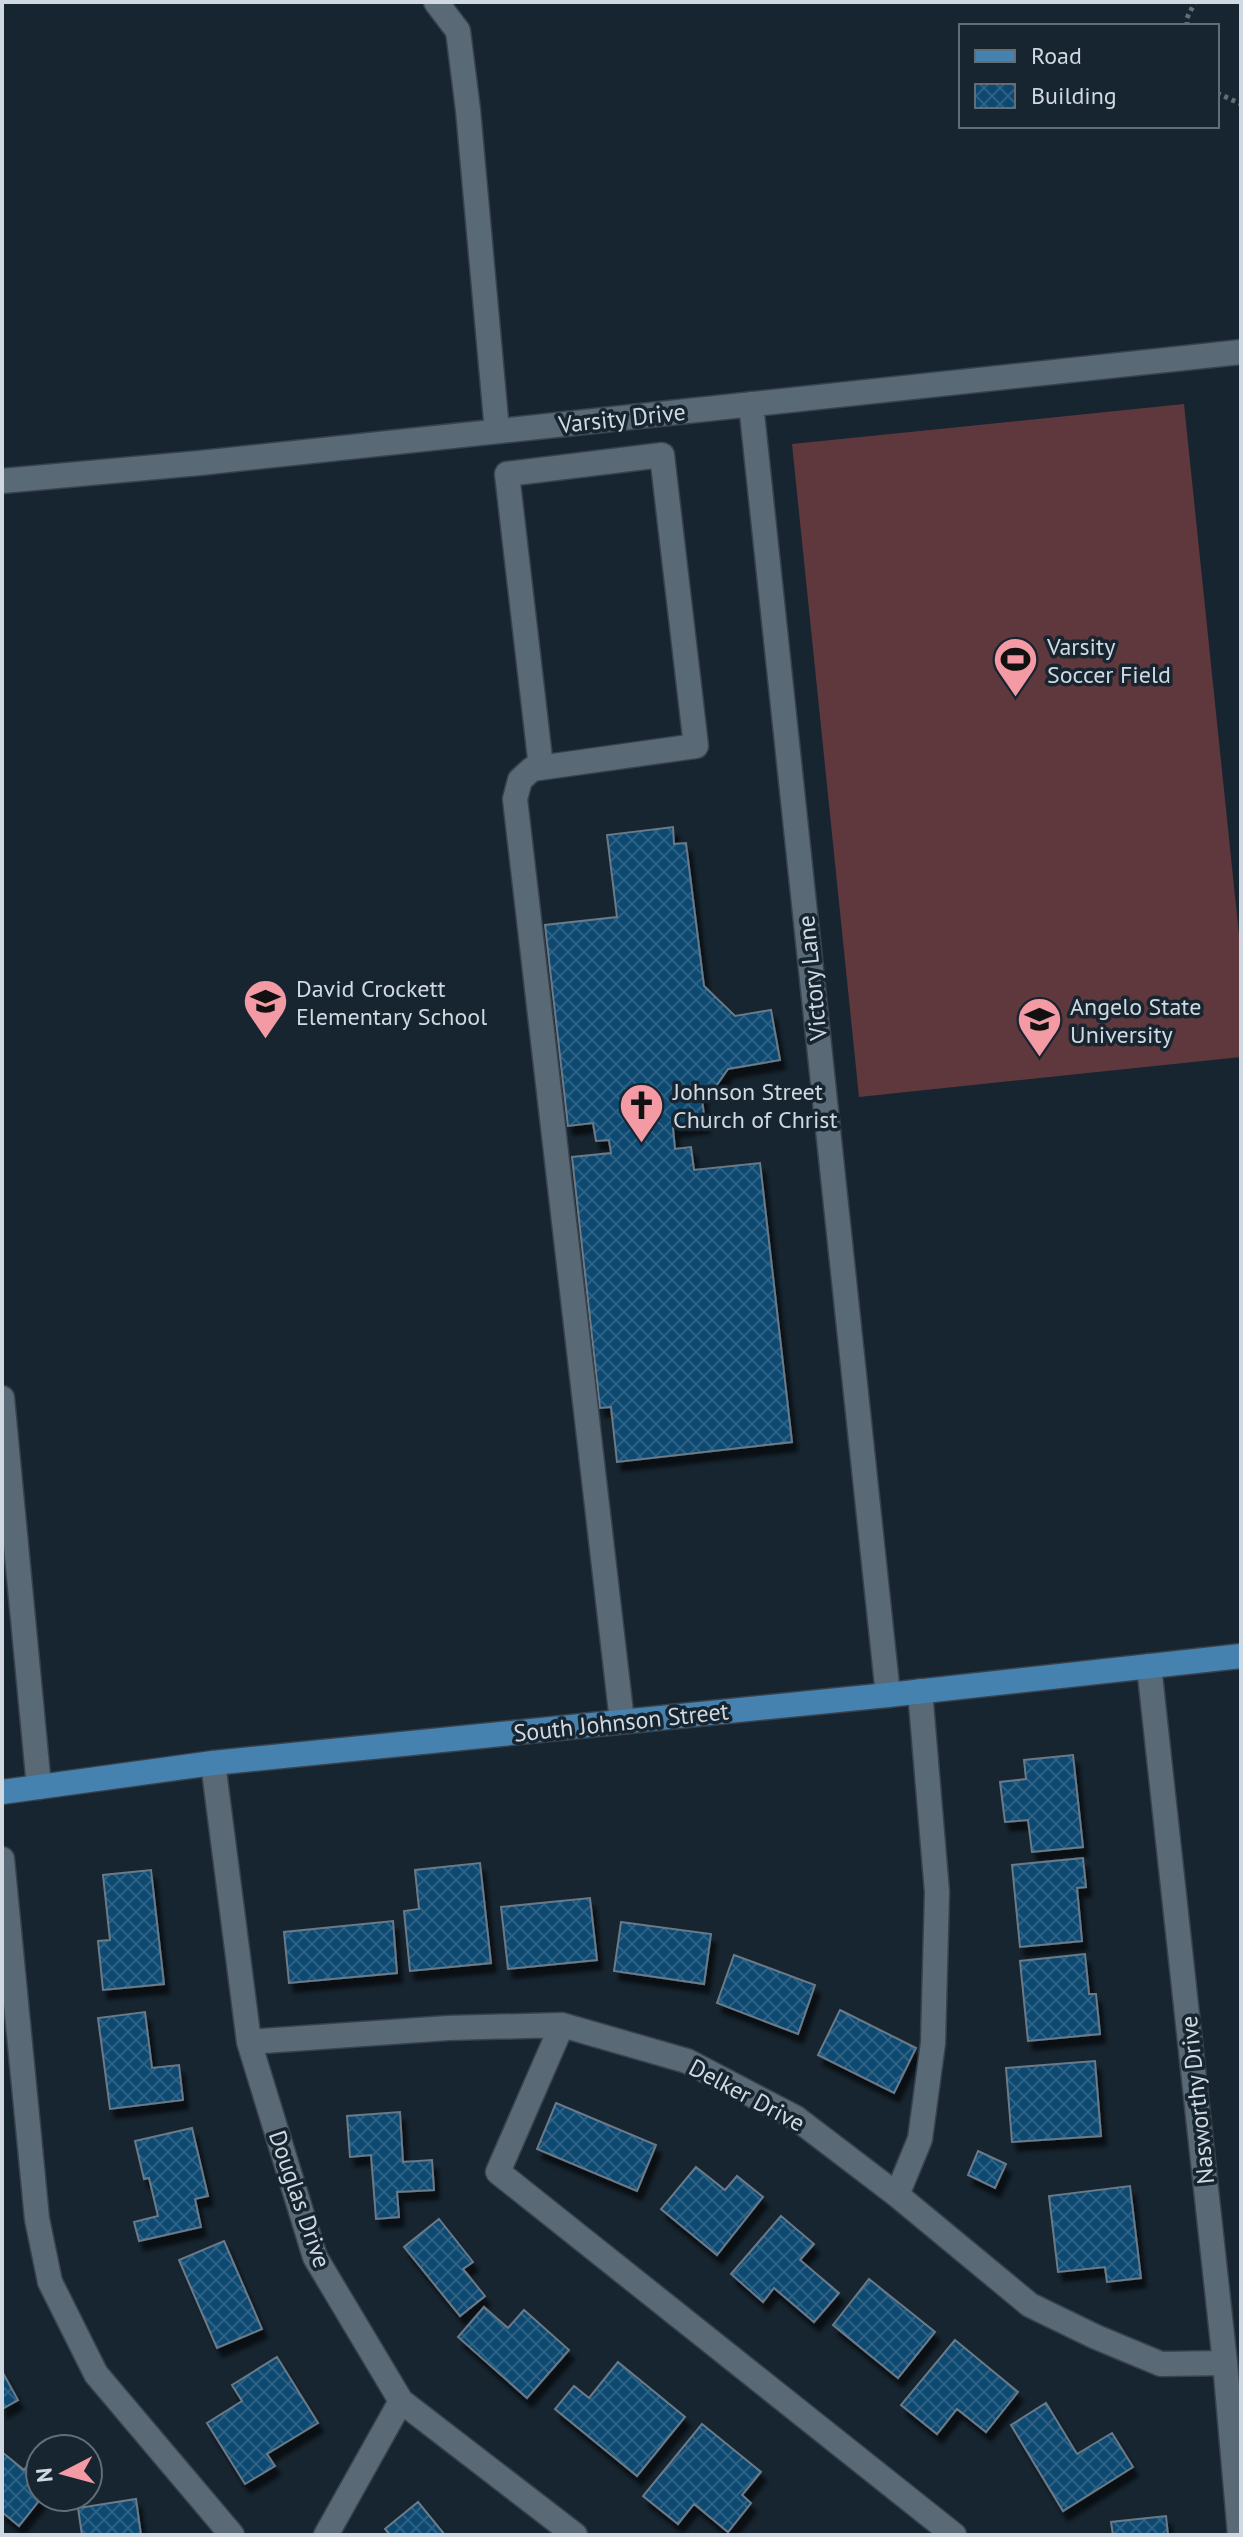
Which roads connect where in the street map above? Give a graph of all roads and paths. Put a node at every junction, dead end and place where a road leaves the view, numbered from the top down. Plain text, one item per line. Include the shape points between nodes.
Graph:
1 (436, 2) edge
2 (1195, 2) edge
3 (1187, 24) edge
4 (1219, 94) edge
5 (1241, 104) edge
6 (1241, 352) edge
7 (751, 404) junction
8 (576, 423) junction
9 (497, 431) junction
10 (582, 465) junction
11 (2, 481) edge
12 (541, 767) junction
13 (2, 1398) edge
14 (1241, 1656) edge
15 (1149, 1666) junction
16 (920, 1691) junction
17 (888, 1695) junction
18 (622, 1721) junction
19 (213, 1763) junction
20 (39, 1787) junction
21 (2, 1792) edge
22 (2, 1859) edge
23 (562, 2025) junction
24 (249, 2042) junction
25 (897, 2195) junction
26 (1225, 2363) junction
27 (401, 2401) junction
28 (232, 2535) edge
29 (326, 2535) edge
30 (575, 2535) edge
31 (954, 2535) edge
32 (1240, 2535) edge

1 - 9 street via 458,31
2 - 3 path
4 - 5 path
6 - 7 street, Varsity Drive
7 - 8 street, Varsity Drive
7 - 17 street, Victory Lane
8 - 9 street, Varsity Drive
8 - 10 street
9 - 11 street, Varsity Drive
10 - 12 street via 507,474
10 - 12 street via 662,455 696,746
12 - 18 street via 520,780 516,808
13 - 20 street
14 - 15 main road, South Johnson Street
15 - 16 main road, South Johnson Street
15 - 26 street, Nasworthy Drive
16 - 17 main road, South Johnson Street
16 - 25 street via 937,1892 933,2043 920,2139
17 - 18 main road, South Johnson Street
18 - 19 main road, South Johnson Street
19 - 20 main road, South Johnson Street
19 - 24 street, Douglas Drive
20 - 21 main road, South Johnson Street
22 - 28 street via 37,2219 50,2282 96,2374
23 - 24 street, Delker Drive
23 - 25 street, Delker Drive via 687,2061 796,2118
23 - 31 street via 498,2172
24 - 27 street, Douglas Drive via 315,2257
25 - 26 street, Delker Drive via 1030,2305 1161,2364
26 - 32 street, Nasworthy Drive
27 - 29 street
27 - 30 street, Douglas Drive

